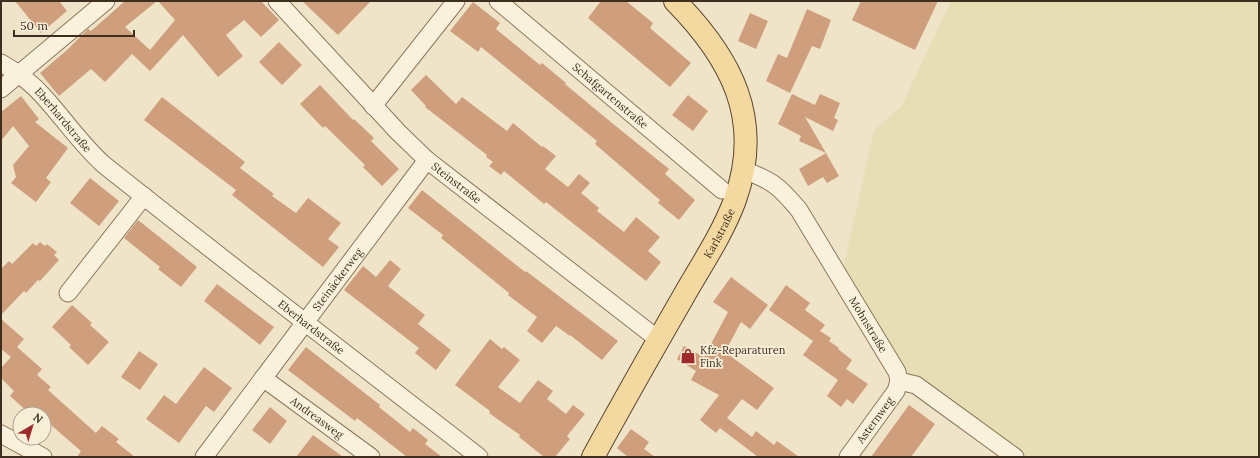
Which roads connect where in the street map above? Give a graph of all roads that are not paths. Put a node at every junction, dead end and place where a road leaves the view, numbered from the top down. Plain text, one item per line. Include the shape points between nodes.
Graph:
1 (106, 1) edge
2 (277, 1) edge
3 (456, 1) edge
4 (498, 1) edge
5 (681, 3) edge
6 (1, 63) edge
7 (19, 74) junction
8 (1, 89) edge
9 (373, 106) junction
10 (427, 160) junction
11 (743, 170) junction
12 (722, 190) dead end
13 (144, 196) junction
14 (68, 293) dead end
15 (305, 322) junction
16 (659, 340) junction
17 (263, 378) junction
18 (899, 381) junction
19 (1, 434) edge
20 (43, 457) edge
21 (204, 457) edge
22 (371, 457) edge
23 (479, 457) edge
24 (593, 457) edge
25 (848, 457) edge
26 (1014, 457) edge

1 - 7 street
2 - 9 street, Steinstraße
3 - 9 street
4 - 12 street, Schafgartenstraße
5 - 11 main road, Karlstraße via 718,52 734,83 745,125 746,148
6 - 7 street, Eberhardstraße
7 - 8 street
7 - 13 street, Eberhardstraße via 43,96 93,155
9 - 10 street, Steinstraße
10 - 15 street, Steinäckerweg
10 - 16 street, Steinstraße
11 - 16 main road, Karlstraße via 735,200 724,224
11 - 18 street, Mohnstraße via 773,183 799,210 897,372
13 - 14 street
13 - 15 street, Eberhardstraße
15 - 17 street, Steinäckerweg
15 - 23 street, Eberhardstraße
16 - 24 main road, Karlstraße
17 - 21 street, Steinäckerweg
17 - 22 street, Andreasweg
18 - 25 street, Asternweg via 896,391
18 - 26 street via 916,385
19 - 20 street

